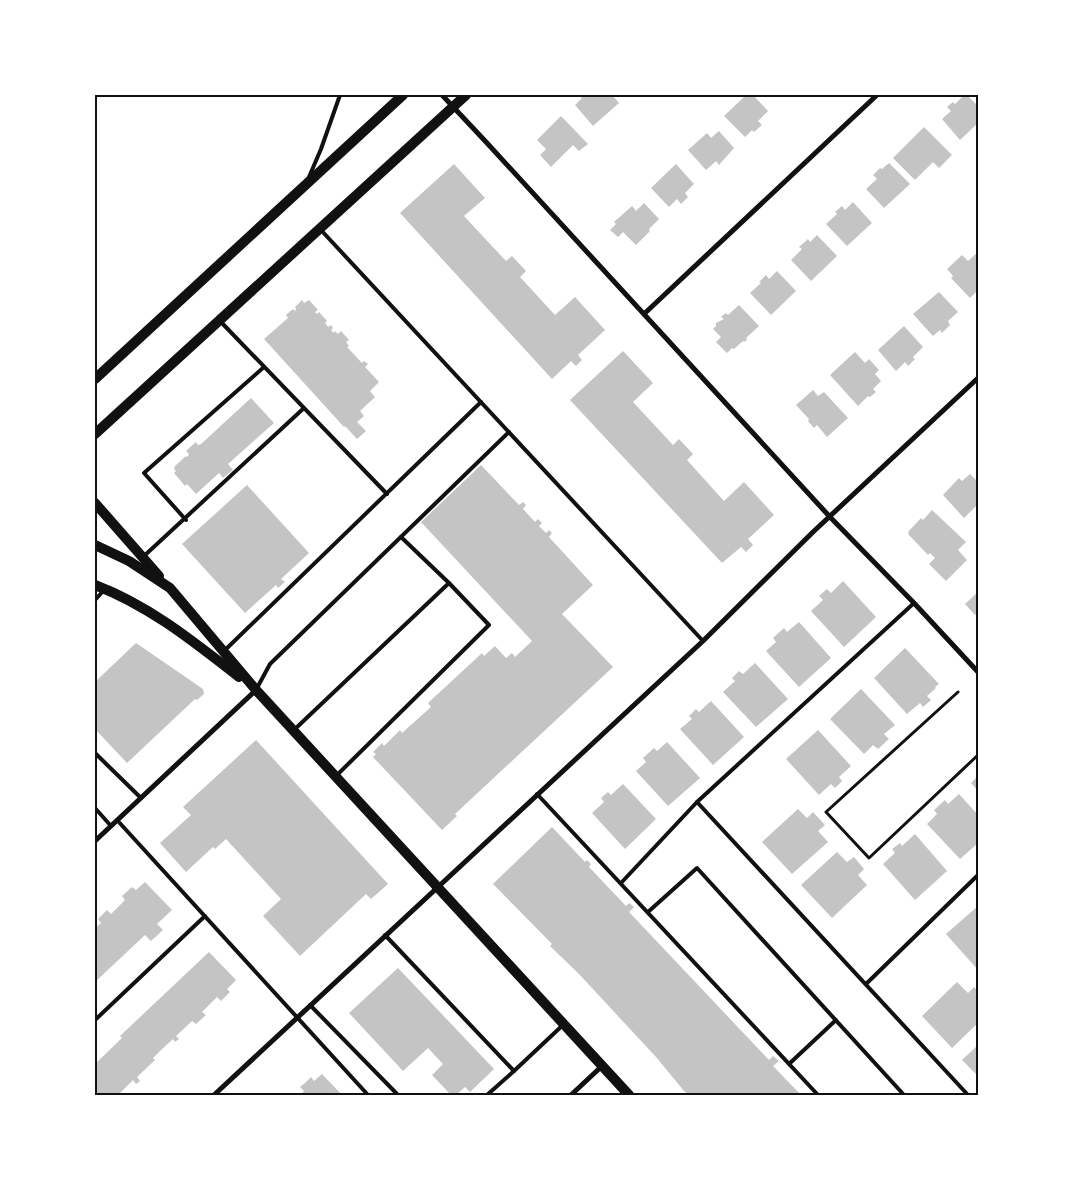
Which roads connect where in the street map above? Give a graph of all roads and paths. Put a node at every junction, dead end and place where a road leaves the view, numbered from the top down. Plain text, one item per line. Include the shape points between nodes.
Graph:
1 (340, 95) edge
2 (403, 95) edge
3 (442, 95) edge
4 (466, 95) edge
5 (877, 95) edge
6 (453, 107) junction
7 (305, 186) junction
8 (320, 228) junction
9 (644, 314) junction
10 (219, 321) junction
11 (264, 367) junction
12 (978, 378) edge
13 (95, 379) edge
14 (482, 402) junction
15 (304, 408) junction
16 (509, 432) junction
17 (95, 434) edge
18 (387, 494) junction
19 (95, 503) edge
20 (830, 517) junction
21 (186, 520) junction
22 (401, 537) junction
23 (95, 545) edge
24 (143, 558) junction
25 (449, 583) junction
26 (100, 587) edge
27 (170, 588) junction
28 (95, 600) edge
29 (914, 603) junction
30 (703, 641) junction
31 (224, 652) junction
32 (978, 672) edge
33 (256, 690) junction
34 (958, 692) dead end
35 (293, 731) junction
36 (95, 753) edge
37 (978, 755) edge
38 (336, 776) junction
39 (537, 794) junction
40 (141, 798) junction
41 (697, 802) junction
42 (95, 808) edge
43 (117, 820) junction
44 (111, 826) junction
45 (95, 840) edge
46 (978, 876) edge
47 (621, 883) junction
48 (438, 886) junction
49 (648, 912) junction
50 (205, 916) junction
51 (385, 935) junction
52 (866, 984) junction
53 (310, 1005) junction
54 (297, 1017) junction
55 (95, 1020) edge
56 (836, 1020) junction
57 (564, 1024) junction
58 (789, 1064) junction
59 (602, 1066) junction
60 (514, 1071) junction
61 (214, 1095) edge
62 (368, 1095) edge
63 (398, 1095) edge
64 (487, 1095) edge
65 (571, 1095) edge
66 (630, 1095) edge
67 (818, 1095) edge
68 (904, 1095) edge
69 (968, 1095) edge

1 - 7 lane
2 - 7 main road
3 - 6 street
4 - 6 main road
5 - 9 street
6 - 8 main road
6 - 9 street
7 - 13 main road
8 - 10 main road
8 - 14 lane
9 - 20 street
10 - 11 lane
10 - 17 main road
11 - 15 lane
11 - 21 lane via 144,473
12 - 20 street
14 - 16 lane
14 - 18 lane
15 - 18 lane
15 - 21 lane
16 - 22 lane
16 - 30 lane
18 - 31 lane
19 - 24 main road
20 - 29 street
20 - 30 street
21 - 24 lane
22 - 25 lane
22 - 33 lane via 270,664
23 - 27 main road via 129,561
24 - 27 main road
25 - 35 lane
25 - 38 lane via 489,625
26 - 28 lane
26 - 33 main road via 178,629
27 - 31 main road
29 - 32 street
29 - 41 lane
30 - 39 street
31 - 33 main road
33 - 35 main road
33 - 40 street
34 - 37 path via 826,812 869,858
35 - 38 main road
36 - 40 lane
38 - 48 main road
39 - 47 lane
39 - 48 street
40 - 43 street
41 - 47 lane
41 - 52 lane
42 - 44 lane
43 - 44 street
43 - 50 lane
44 - 45 street
46 - 52 lane
47 - 49 lane
48 - 51 street
48 - 57 main road
49 - 56 lane via 697,868
49 - 58 lane
50 - 54 lane
50 - 55 lane
51 - 53 street
51 - 60 lane
52 - 69 lane
53 - 54 street
53 - 63 lane
54 - 61 street
54 - 62 lane
56 - 58 lane
56 - 68 lane
57 - 59 main road
57 - 60 lane
58 - 67 lane
59 - 65 street
59 - 66 main road
60 - 64 lane

